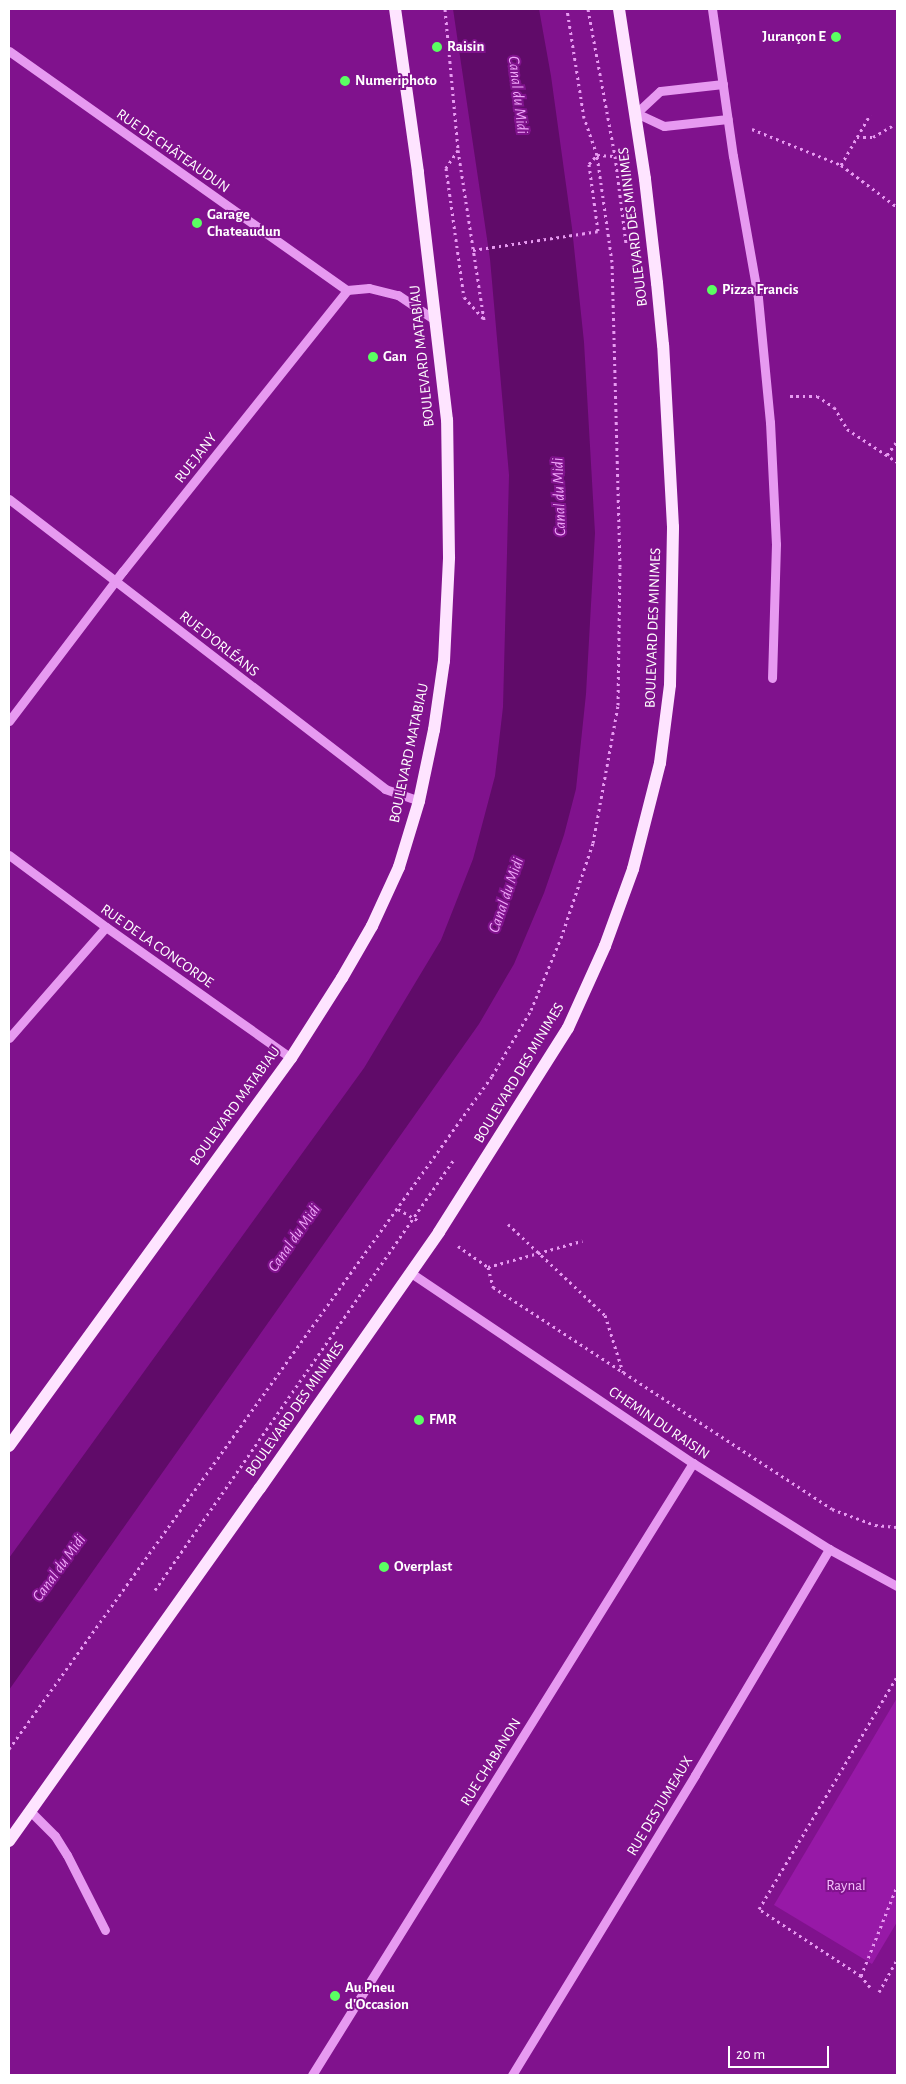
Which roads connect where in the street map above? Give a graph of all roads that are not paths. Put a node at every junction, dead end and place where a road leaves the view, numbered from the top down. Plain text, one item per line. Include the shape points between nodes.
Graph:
1 (395, 9) edge
2 (619, 9) edge
3 (712, 9) edge
4 (9, 51) edge
5 (723, 84) junction
6 (636, 113) junction
7 (728, 119) junction
8 (347, 290) junction
9 (435, 320) junction
10 (9, 499) edge
11 (116, 581) junction
12 (772, 678) dead end
13 (9, 721) edge
14 (419, 801) junction
15 (9, 855) edge
16 (106, 927) junction
17 (9, 1038) edge
18 (291, 1058) junction
19 (411, 1273) junction
20 (9, 1446) edge
21 (693, 1463) junction
22 (829, 1549) junction
23 (897, 1586) edge
24 (30, 1811) junction
25 (9, 1841) edge
26 (105, 1930) dead end
27 (312, 2075) edge
28 (512, 2075) edge

1 - 9 main road, BOULEVARD MATABIAU
2 - 6 main road, BOULEVARD DES MINIMES
3 - 5 street
4 - 8 street, RUE DE CHÂTEAUDUN
5 - 6 street via 660,91
5 - 7 street
6 - 7 street via 664,126
6 - 19 main road, BOULEVARD DES MINIMES via 663,345 673,527 670,685 660,763 633,869 605,946 568,1028
7 - 12 street via 758,298 767,396 776,544
8 - 9 street via 369,288 398,295
8 - 11 street, RUE JANY
9 - 14 main road, BOULEVARD MATABIAU via 447,420 449,557 444,662
10 - 11 street, RUE D'ORLÉANS
11 - 13 street, RUE JANY
11 - 14 street, RUE D'ORLÉANS via 385,789
14 - 18 main road, BOULEVARD MATABIAU via 399,866 372,926
15 - 16 street, RUE DE LA CONCORDE
16 - 17 street
16 - 18 street, RUE DE LA CONCORDE
18 - 20 main road, BOULEVARD MATABIAU
19 - 21 street, CHEMIN DU RAISIN
19 - 24 main road, BOULEVARD DES MINIMES
21 - 22 street, CHEMIN DU RAISIN
21 - 27 street, RUE CHABANON
22 - 23 street, CHEMIN DU RAISIN
22 - 28 street, RUE DES JUMEAUX via 696,1775
24 - 25 main road, BOULEVARD DES MINIMES
24 - 26 street via 55,1836 67,1855

